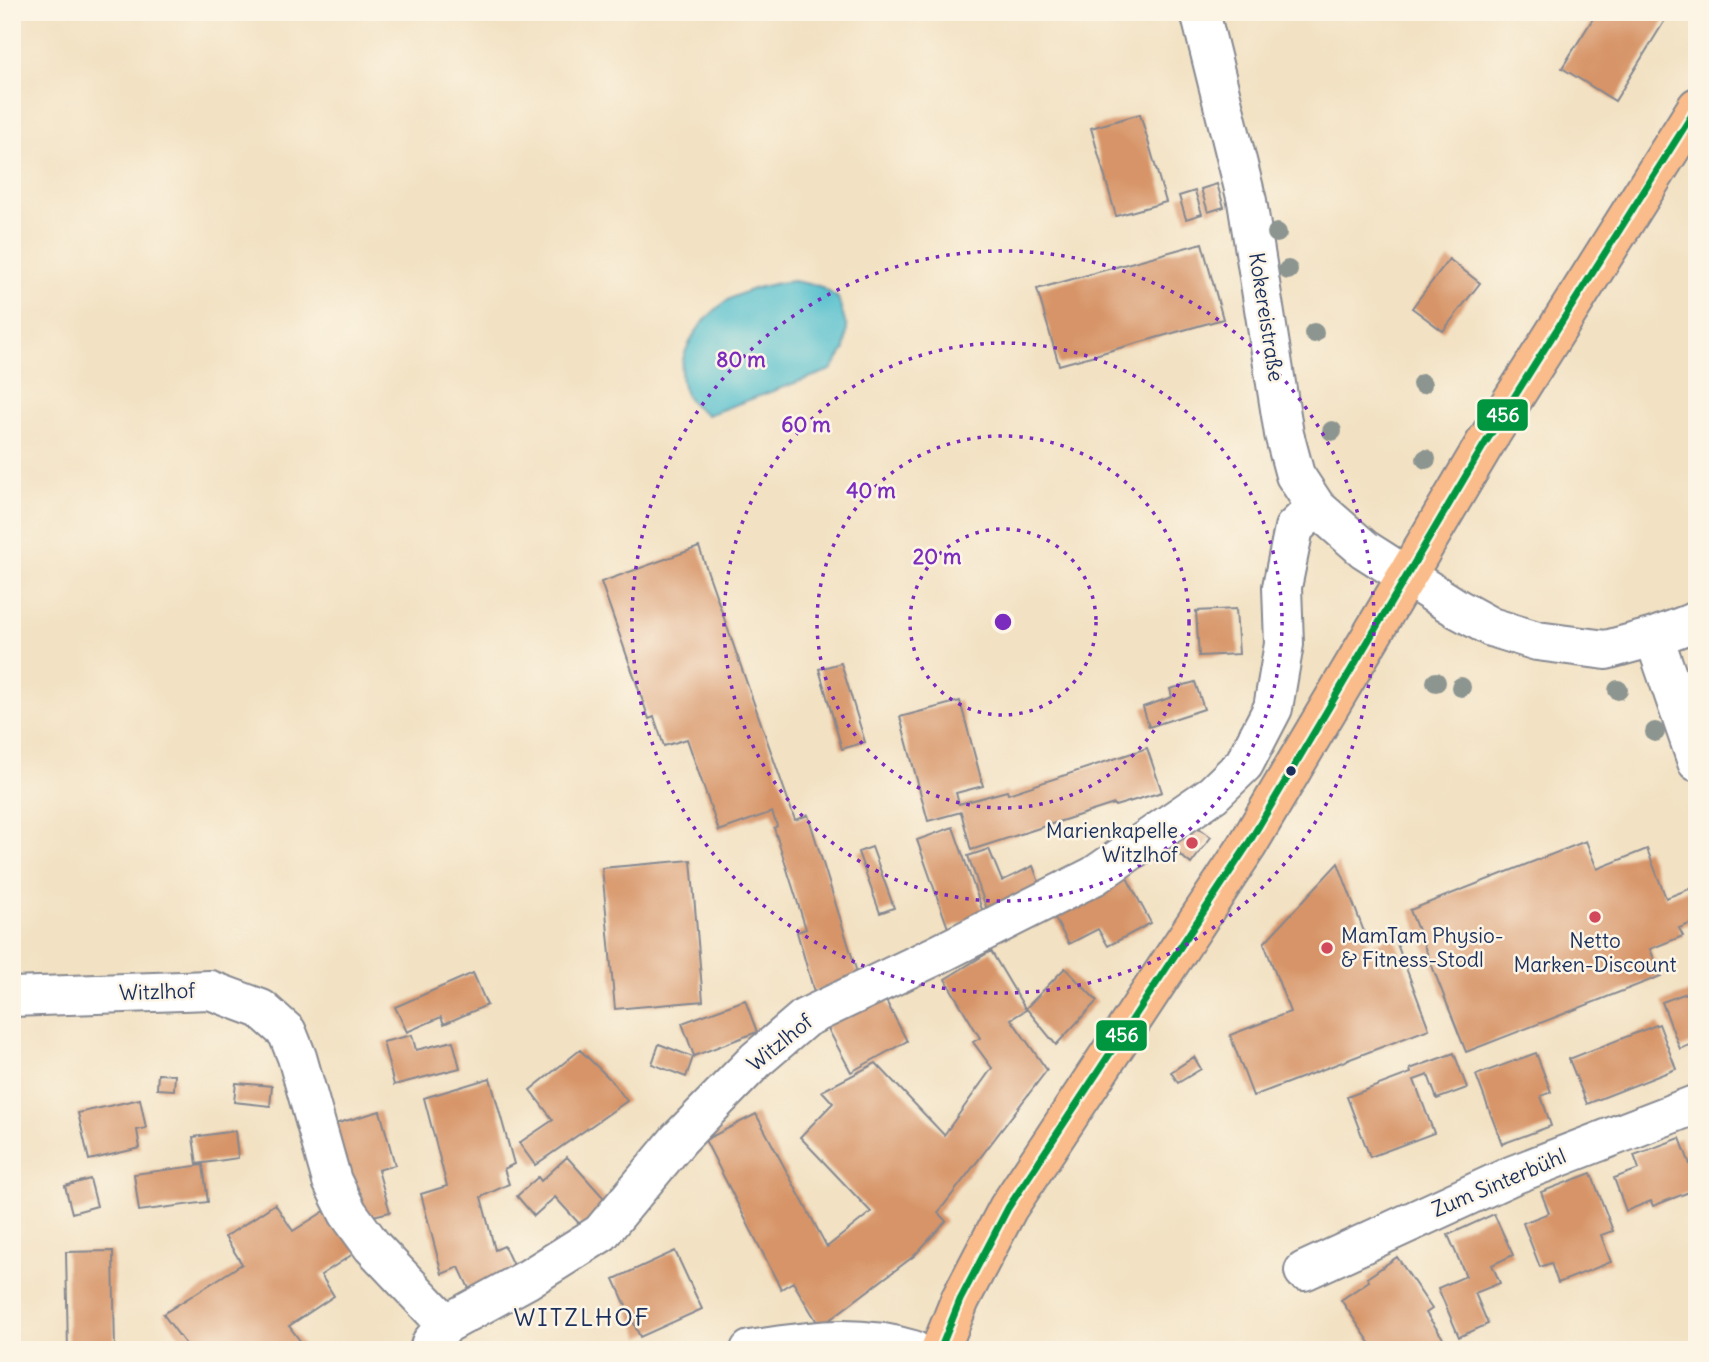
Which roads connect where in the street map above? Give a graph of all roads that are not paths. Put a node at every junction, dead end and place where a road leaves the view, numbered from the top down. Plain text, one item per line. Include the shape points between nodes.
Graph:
1 (1199, 12) edge
2 (1697, 107) edge
3 (1316, 507) junction
4 (1406, 575) junction
5 (1697, 621) edge
6 (1654, 637) junction
7 (1697, 762) edge
8 (12, 997) edge
9 (1697, 1104) edge
10 (1304, 1270) dead end
11 (437, 1337) edge
12 (750, 1350) edge
13 (912, 1350) edge
14 (940, 1350) edge

1 - 3 street, Kokereistraße via 1247,201 1284,434 1295,475
2 - 4 main road
3 - 4 street, Kokereistraße via 1364,549
3 - 11 street, Witzlhof via 1294,528 1282,587 1284,644 1273,708 1244,764 1213,794 1094,876 805,1018 756,1060 679,1139 601,1233
4 - 6 street, Kokereistraße via 1491,628 1537,641 1606,649
4 - 14 main road via 1253,836 1008,1208 960,1300
5 - 6 street, Kokereistraße
6 - 7 street
8 - 11 street, Witzlhof via 210,990 261,1009 287,1032 298,1057 332,1181 348,1213
9 - 10 street, Zum Sinterbühl via 1513,1175
12 - 13 street via 816,1339 867,1341

